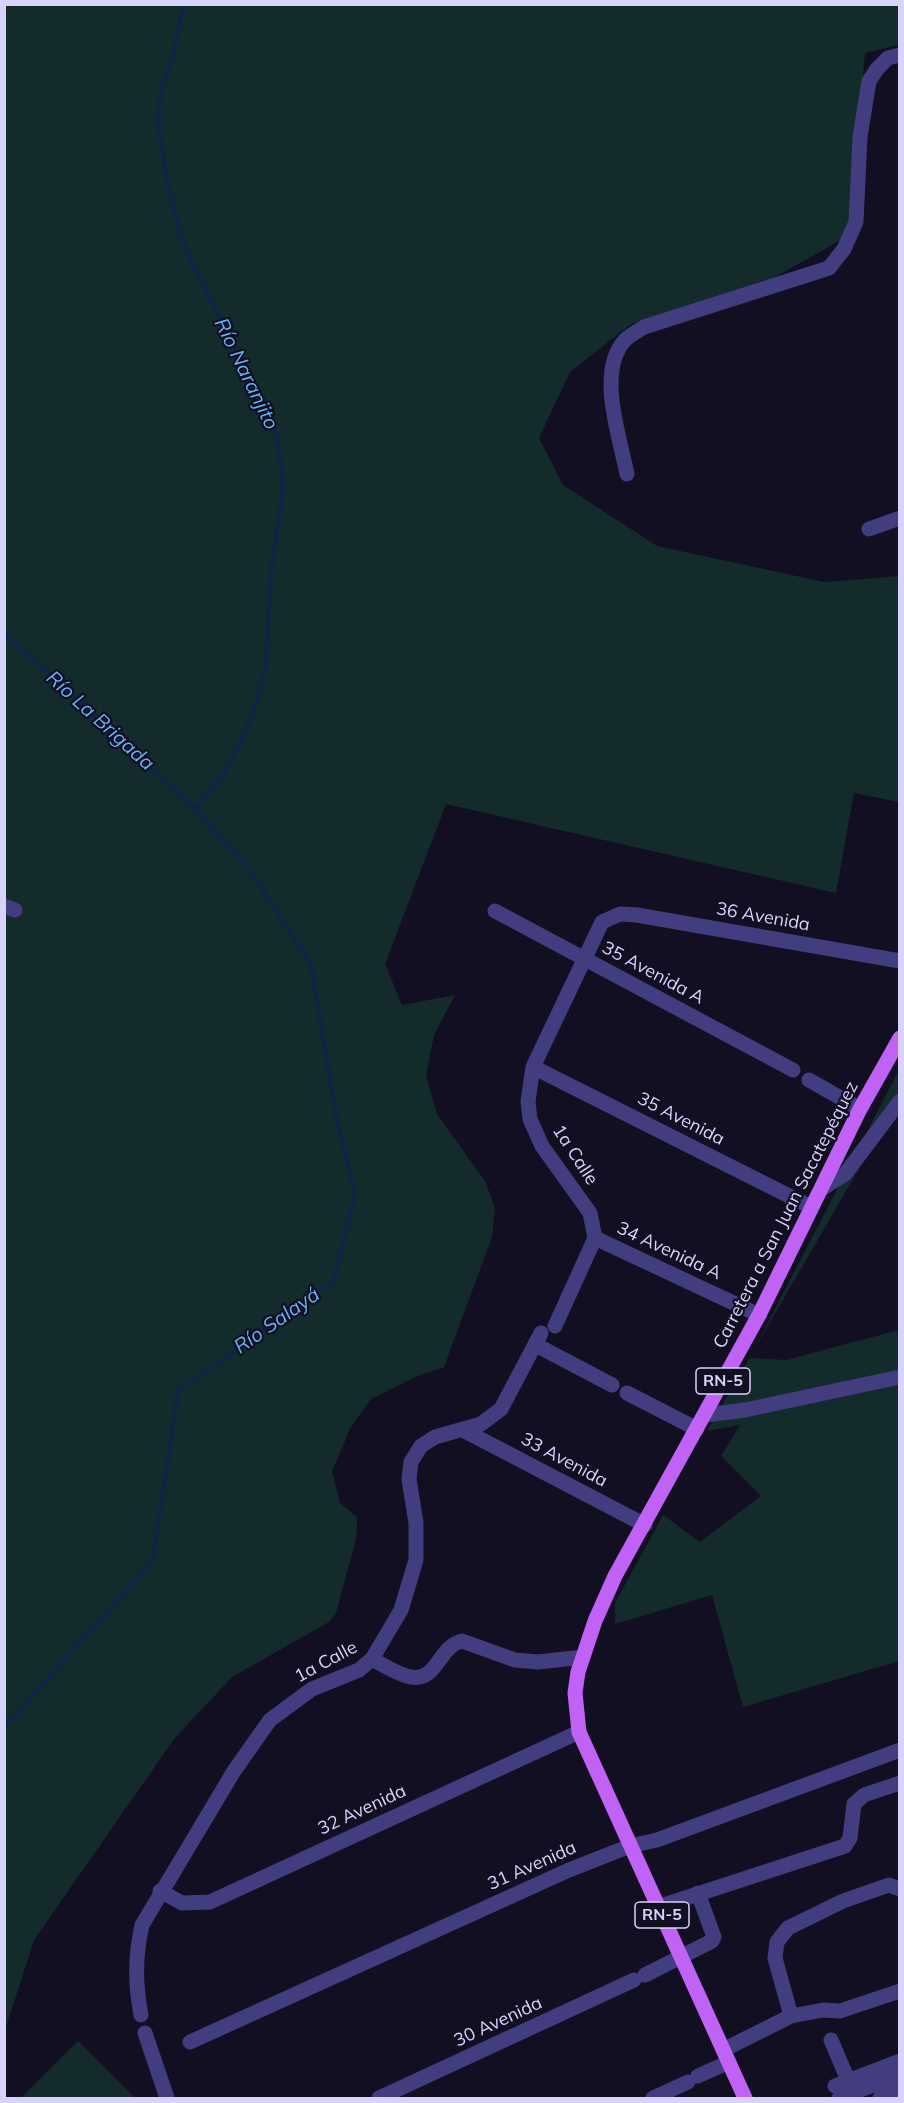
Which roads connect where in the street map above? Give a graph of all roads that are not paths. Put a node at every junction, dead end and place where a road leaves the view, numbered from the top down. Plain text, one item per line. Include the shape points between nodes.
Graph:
1 (900, 55) edge
2 (627, 474) dead end
3 (900, 518) edge
4 (869, 529) dead end
5 (495, 911) dead end
6 (620, 914) joint
7 (585, 959) junction
8 (900, 961) edge
9 (900, 1038) edge
10 (533, 1067) junction
11 (793, 1070) dead end
12 (809, 1080) dead end
13 (900, 1101) edge
14 (860, 1109) junction
15 (823, 1188) junction
16 (812, 1208) junction
17 (595, 1238) junction
18 (759, 1315) junction
19 (544, 1335) junction
20 (900, 1377) edge
21 (612, 1385) dead end
22 (627, 1393) dead end
23 (705, 1415) junction
24 (697, 1430) junction
25 (465, 1431) junction
26 (645, 1525) junction
27 (583, 1657) junction
28 (372, 1659) junction
29 (579, 1732) junction
30 (900, 1750) edge
31 (900, 1783) edge
32 (630, 1846) junction
33 (900, 1888) edge
34 (160, 1891) junction
35 (698, 1893) junction
36 (658, 1907) junction
37 (681, 1958) junction
38 (900, 1991) edge
39 (141, 2015) dead end
40 (791, 2016) junction
41 (145, 2033) dead end
42 (831, 2040) dead end
43 (190, 2042) dead end
44 (726, 2056) junction
45 (900, 2061) edge
46 (900, 2074) edge
47 (841, 2088) edge
48 (900, 2091) edge
49 (167, 2098) edge
50 (379, 2098) edge
51 (653, 2098) edge
52 (745, 2098) edge
53 (880, 2098) edge

1 - 2 street via 888,58 869,81 860,137 856,222 844,249 829,268 644,327 625,340 609,380
3 - 4 street
5 - 7 street, 35 Avenida A
6 - 7 street, 1a Calle via 602,922
6 - 8 street, 36 Avenida
7 - 10 street, 1a Calle
7 - 11 street, 35 Avenida A
9 - 14 main road, Carretera a San Juan Sacatepéquez / RN-5
10 - 16 street, 35 Avenida
10 - 17 street, 1a Calle via 528,1101 530,1119 542,1146 590,1213
12 - 14 street
13 - 15 street via 844,1174
14 - 15 main road, Carretera a San Juan Sacatepéquez / RN-5
15 - 16 main road, Carretera a San Juan Sacatepéquez / RN-5
16 - 18 main road, Carretera a San Juan Sacatepéquez / RN-5
17 - 18 street, 34 Avenida A
17 - 19 street, 1a Calle
18 - 23 main road, Carretera a San Juan Sacatepéquez / RN-5
19 - 21 street
19 - 25 street, 1a Calle via 501,1409
20 - 23 street
22 - 24 street
23 - 24 main road, Carretera a San Juan Sacatepéquez / RN-5
24 - 26 main road, Carretera a San Juan Sacatepéquez / RN-5
25 - 26 street, 33 Avenida
25 - 28 street, 1a Calle via 435,1437 421,1446 411,1462 416,1560 401,1610
26 - 27 main road, Carretera a San Juan Sacatepéquez / RN-5 via 615,1576
27 - 28 street via 516,1660 462,1641 446,1649 428,1674 415,1678
27 - 29 main road, Carretera a San Juan Sacatepéquez / RN-5 via 575,1693
28 - 34 street, 1a Calle via 359,1670 312,1689 270,1720
29 - 32 main road, Carretera a San Juan Sacatepéquez / RN-5
29 - 34 street, 32 Avenida via 210,1902 182,1903
30 - 32 street, 31 Avenida via 657,1840
31 - 35 street via 864,1795 854,1804 850,1838 845,1846
32 - 36 main road, Carretera a San Juan Sacatepéquez / RN-5
32 - 43 street, 31 Avenida
33 - 40 street via 880,1888 788,1928 777,1942 775,1958
34 - 39 street, 1a Calle via 142,1925 136,1950 135,1984
35 - 36 street
35 - 37 street, 30 Avenida via 714,1937
36 - 37 main road, Carretera a San Juan Sacatepéquez / RN-5
37 - 44 main road, Carretera a San Juan Sacatepéquez / RN-5
37 - 50 street, 30 Avenida
38 - 40 street via 840,2011
40 - 44 street
41 - 49 street
42 - 47 street
44 - 51 street via 693,2079
44 - 52 main road, Carretera a San Juan Sacatepéquez / RN-5
45 - 47 street
46 - 47 street
48 - 53 street

